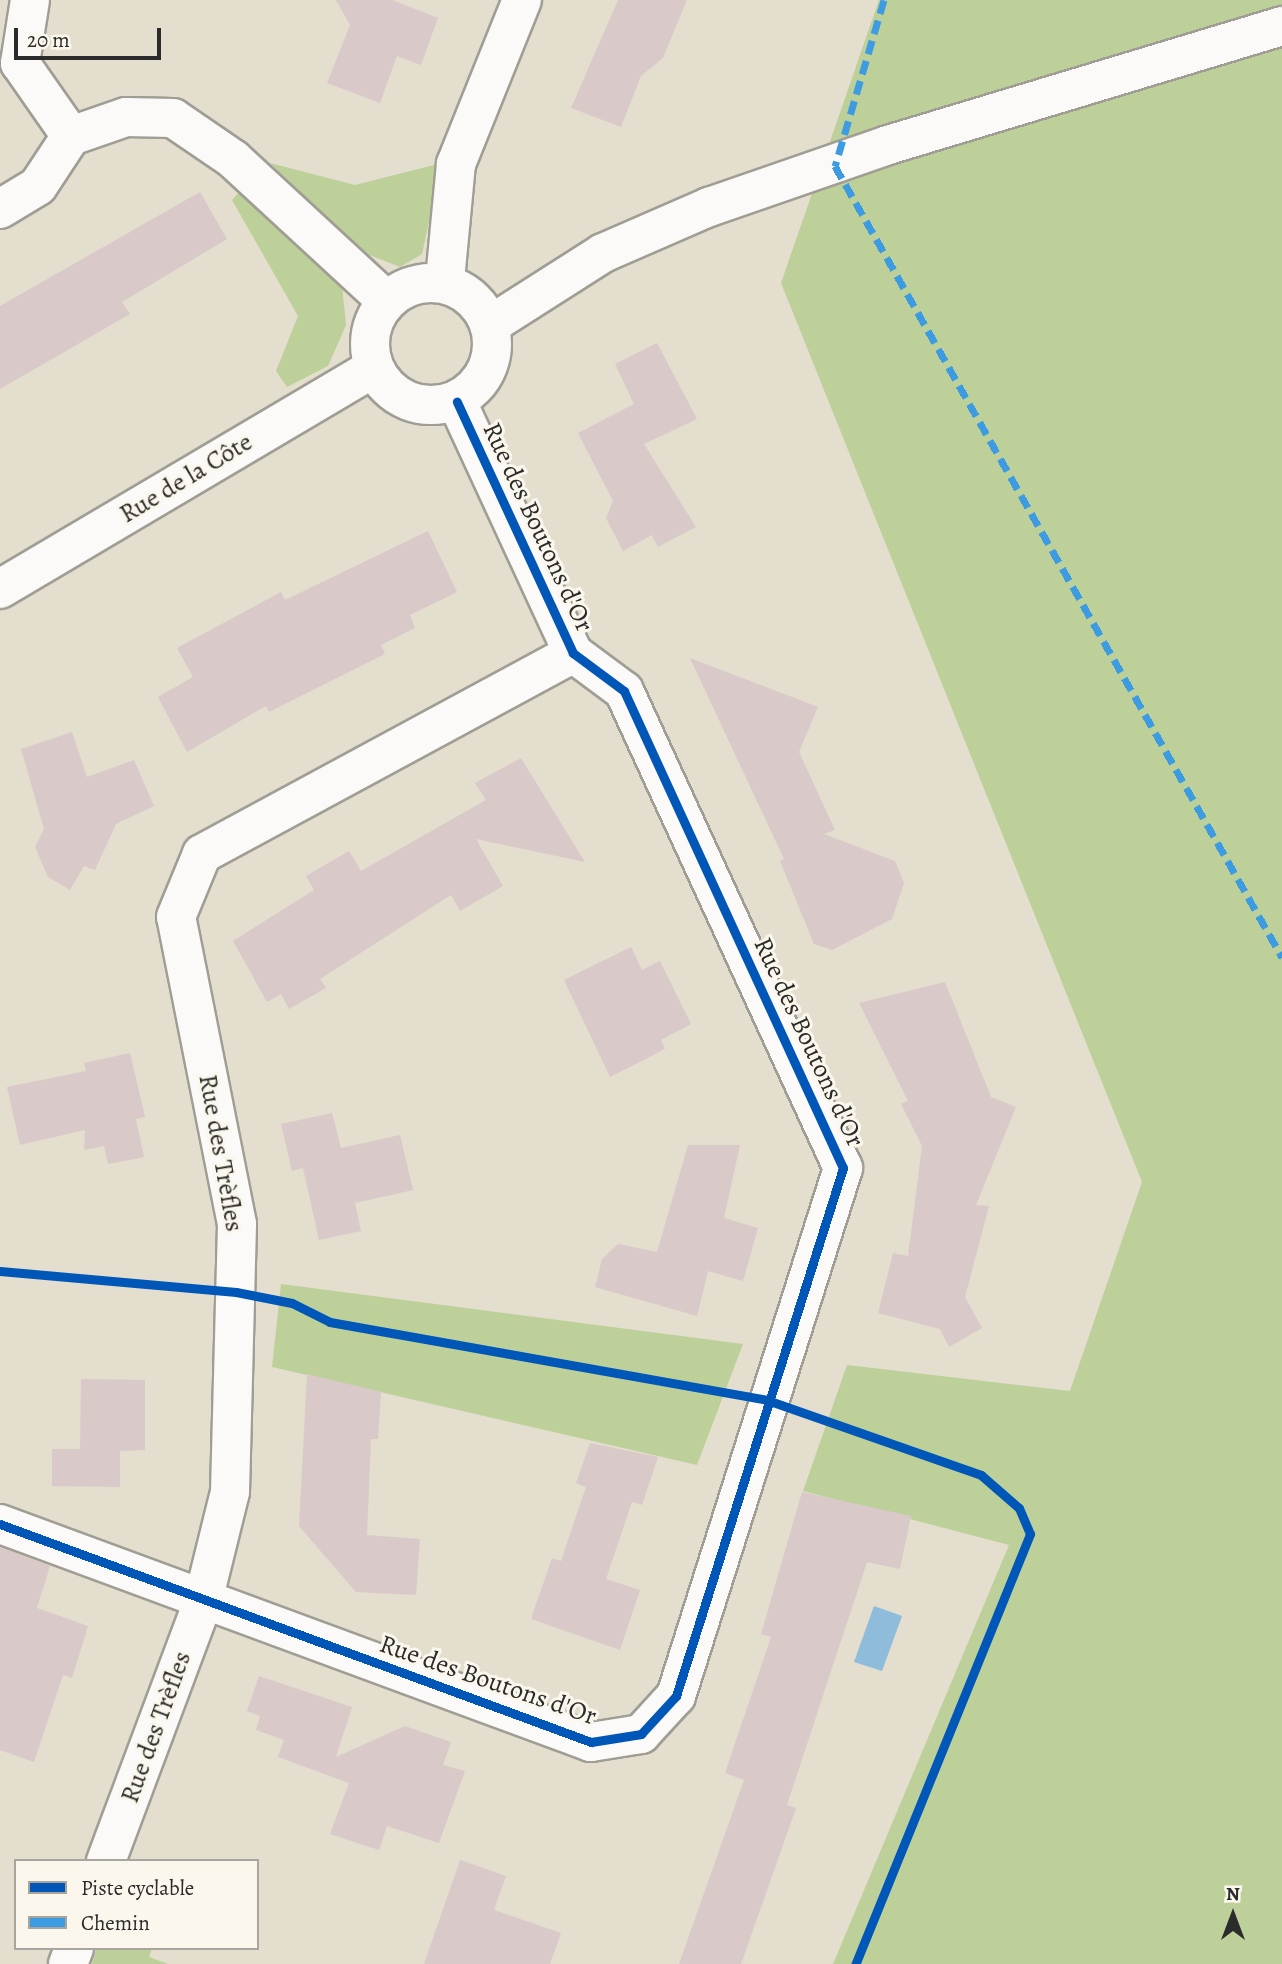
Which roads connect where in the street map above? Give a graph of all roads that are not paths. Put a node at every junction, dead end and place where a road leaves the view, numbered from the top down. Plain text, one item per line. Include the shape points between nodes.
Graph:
1 (30, 0) edge
2 (522, 0) edge
3 (1282, 26) edge
4 (71, 136) junction
5 (0, 209) edge
6 (444, 281) junction
7 (387, 301) junction
8 (491, 326) junction
9 (373, 368) junction
10 (457, 402) junction
11 (0, 589) edge
12 (573, 653) junction
13 (0, 1524) edge
14 (203, 1601) junction
15 (107, 1859) edge

1 - 4 street via 20,63
2 - 6 street via 456,164
3 - 8 street via 888,145 709,207 603,253
4 - 5 street via 38,186
4 - 7 street via 126,117 173,118 233,159
6 - 7 street via 407,287
6 - 8 street via 477,303
7 - 9 street via 373,321
8 - 10 street via 489,364 480,383
9 - 10 street via 393,394 424,407
9 - 11 street, Rue de la Côte
10 - 12 street, Rue des Boutons d'Or
12 - 14 street, Rue des Trèfles via 202,854 176,917 237,1224 230,1492
12 - 14 street, Rue des Boutons d'Or via 624,691 844,1168 676,1696 641,1734 591,1742
13 - 14 street, Rue des Boutons d'Or
14 - 15 street, Rue des Trèfles

